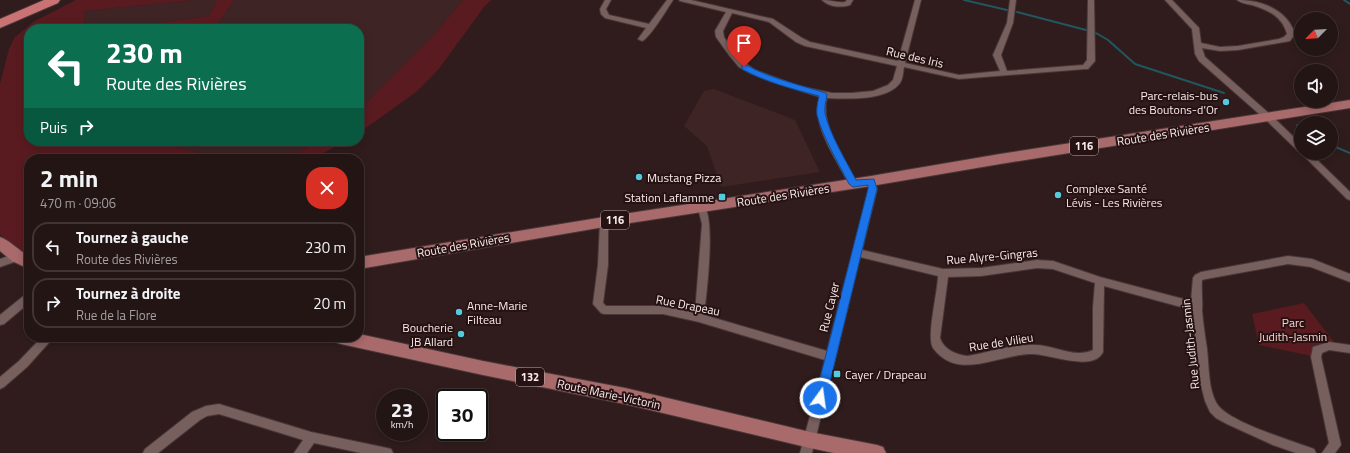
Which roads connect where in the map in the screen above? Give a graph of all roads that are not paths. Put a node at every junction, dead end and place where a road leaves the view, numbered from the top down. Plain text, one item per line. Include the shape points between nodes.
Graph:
1 (41, 0) edge
2 (54, 0) edge
3 (608, 0) edge
4 (670, 0) edge
5 (682, 0) edge
6 (825, 0) edge
7 (850, 0) edge
8 (918, 0) edge
9 (1013, 0) edge
10 (1091, 0) edge
11 (1168, 0) edge
12 (1240, 0) edge
13 (27, 10) junction
14 (730, 11) junction
15 (0, 18) edge
16 (0, 24) edge
17 (652, 27) junction
18 (642, 39) dead end
19 (1198, 45) junction
20 (902, 65) junction
21 (1004, 73) junction
22 (824, 95) junction
23 (1350, 104) edge
24 (1268, 118) junction
25 (1294, 142) edge
26 (1312, 160) edge
27 (871, 181) junction
28 (853, 184) junction
29 (1350, 196) edge
30 (702, 208) junction
31 (604, 222) junction
32 (0, 243) edge
33 (856, 252) junction
34 (23, 260) edge
35 (364, 262) edge
36 (0, 263) edge
37 (943, 273) junction
38 (1350, 278) edge
39 (1100, 281) junction
40 (24, 301) edge
41 (1198, 307) junction
42 (699, 318) junction
43 (0, 321) edge
44 (44, 342) edge
45 (364, 342) edge
46 (1350, 349) edge
47 (831, 357) junction
48 (0, 384) edge
49 (311, 437) junction
50 (808, 447) edge
51 (149, 453) edge
52 (300, 453) edge
53 (387, 453) edge
54 (877, 453) edge
55 (1310, 453) edge
56 (1328, 453) edge

1 - 13 highway
2 - 13 highway
3 - 17 street via 603,9 607,17
4 - 17 street
5 - 14 street, Rue des Iris
6 - 7 street via 842,5 848,4
8 - 20 street
9 - 21 street via 1010,23 997,55
10 - 21 street, Rue des Iris via 1089,64 1084,67
11 - 19 street via 1195,28
12 - 19 street via 1280,15 1287,22 1291,34 1287,39 1280,41 1238,48 1220,49
13 - 15 highway
13 - 16 highway
14 - 20 street, Rue des Iris via 772,20 798,40 808,44
14 - 22 street via 719,31 720,37 744,67
17 - 18 street
19 - 24 street via 1202,59
20 - 21 street, Rue des Iris via 959,77
20 - 22 street via 897,81 886,90 850,96
22 - 28 street via 821,114
23 - 24 main road, Route des Rivières / 116
24 - 25 street
24 - 27 main road, Route des Rivières / 116
26 - 29 street
27 - 28 main road, Route des Rivières / 116
27 - 33 street, Rue Cayer via 873,189
28 - 30 main road, Route des Rivières / 116
30 - 31 main road, Route des Rivières / 116
30 - 42 street via 706,224
31 - 35 main road, Route des Rivières / 116
31 - 42 street, Rue Drapeau via 603,265 598,297 601,308 611,311 663,310
32 - 34 main road
33 - 37 street, Rue Alyre-Gingras
33 - 47 street, Rue Cayer
34 - 36 street
37 - 39 street, Rue Alyre-Gingras via 981,272 1037,264 1053,265
37 - 39 street, Rue de Vilieu via 935,338 941,350 948,355 957,360 968,361 1036,348 1084,359 1092,356 1098,352
38 - 41 street, Rue Judith-Jasmin via 1312,263 1288,260 1210,274 1198,278
39 - 41 street, Rue Alyre-Gingras
40 - 43 street
41 - 55 street, Rue Judith-Jasmin via 1209,397 1214,409 1242,426
42 - 47 street, Rue Drapeau
44 - 48 street
45 - 50 main road, Route Marie-Victorin / 132 via 625,396
46 - 56 street via 1328,346 1317,350 1316,357 1335,445
47 - 50 street, Rue Cayer
49 - 51 street via 219,409 196,416
49 - 52 street
49 - 53 street
50 - 54 main road, Route Marie-Victorin / 132

